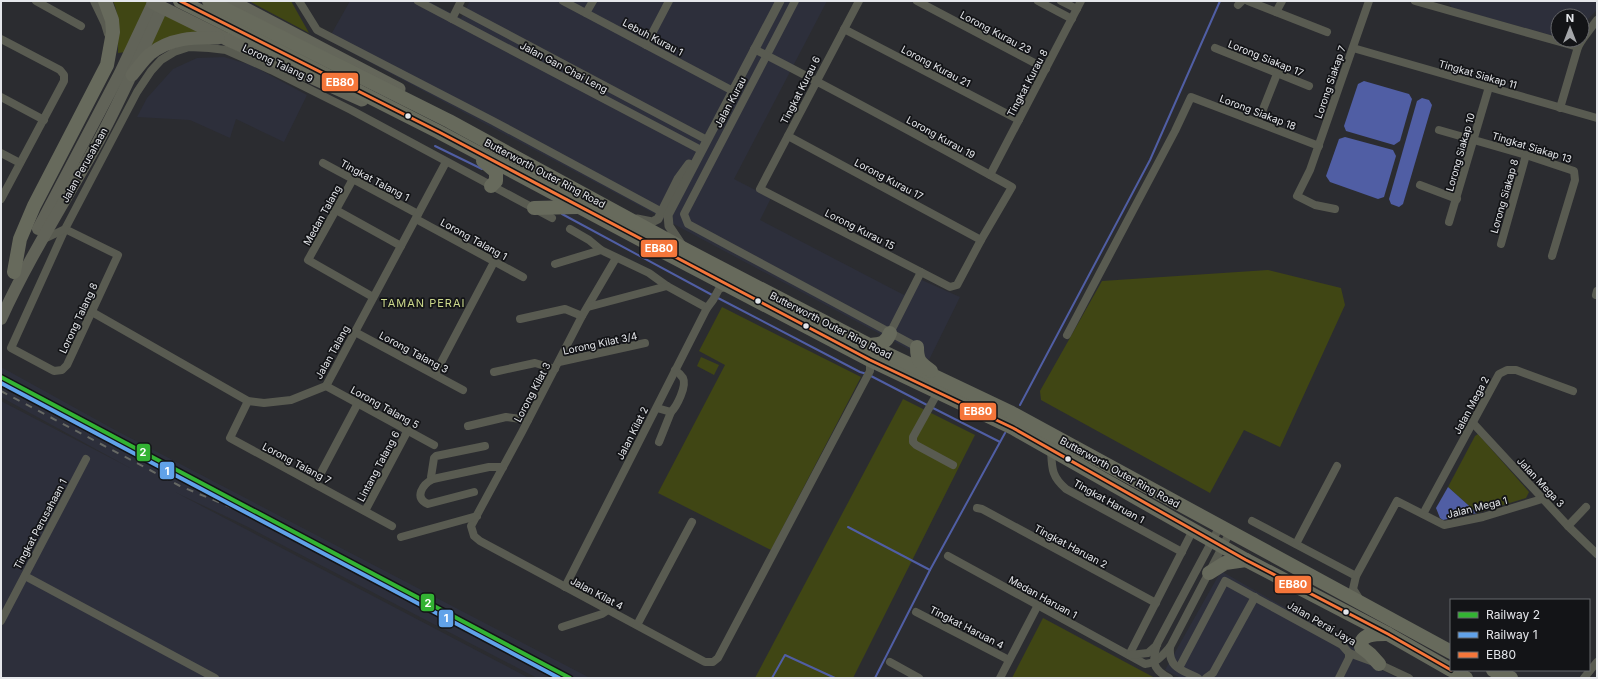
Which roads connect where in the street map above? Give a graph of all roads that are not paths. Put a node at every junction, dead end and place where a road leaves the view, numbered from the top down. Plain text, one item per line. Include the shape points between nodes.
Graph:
1 (36, 1) edge
2 (94, 1) edge
3 (105, 1) edge
4 (180, 1) edge
5 (209, 1) edge
6 (299, 1) edge
7 (418, 1) edge
8 (563, 1) edge
9 (593, 1) edge
10 (669, 1) edge
11 (780, 1) edge
12 (795, 1) edge
13 (859, 1) edge
14 (917, 1) edge
15 (1038, 1) edge
16 (1061, 1) edge
17 (1081, 1) edge
18 (1248, 1) edge
19 (1282, 1) edge
20 (1369, 1) edge
21 (1415, 1) edge
22 (235, 2) edge
23 (158, 3) edge
24 (459, 4) edge
25 (1440, 4) edge
26 (1077, 9) junction
27 (1276, 12) junction
28 (586, 13) junction
29 (452, 19) junction
30 (1072, 19) junction
31 (1597, 20) edge
32 (81, 26) dead end
33 (844, 29) junction
34 (1590, 30) edge
35 (1328, 32) dead end
36 (1550, 34) edge
37 (1, 39) edge
38 (226, 39) junction
39 (111, 45) junction
40 (646, 45) junction
41 (1215, 48) dead end
42 (1353, 48) junction
43 (1579, 48) edge
44 (754, 49) junction
45 (767, 56) junction
46 (1046, 69) junction
47 (1277, 74) junction
48 (132, 75) junction
49 (816, 81) junction
50 (1309, 86) dead end
51 (1489, 87) junction
52 (733, 91) junction
53 (1, 97) edge
54 (1560, 108) junction
55 (719, 117) junction
56 (1597, 118) edge
57 (44, 120) junction
58 (1019, 120) junction
59 (449, 121) junction
60 (1258, 122) junction
61 (731, 124) junction
62 (1439, 130) dead end
63 (439, 132) junction
64 (788, 136) junction
65 (707, 140) junction
66 (1474, 141) junction
67 (1319, 146) junction
68 (467, 147) junction
69 (1, 153) edge
70 (699, 154) junction
71 (1526, 155) junction
72 (446, 162) junction
73 (20, 163) junction
74 (323, 163) dead end
75 (990, 175) junction
76 (352, 179) junction
77 (1420, 185) dead end
78 (491, 186) junction
79 (760, 189) joint
80 (1, 199) edge
81 (1457, 199) junction
82 (56, 206) junction
83 (579, 207) junction
84 (534, 208) junction
85 (1335, 209) dead end
86 (336, 210) junction
87 (662, 212) junction
88 (622, 214) junction
89 (417, 216) junction
90 (552, 218) dead end
91 (1450, 222) dead end
92 (65, 229) junction
93 (570, 229) dead end
94 (981, 240) junction
95 (40, 241) junction
96 (1501, 244) dead end
97 (401, 246) junction
98 (684, 249) junction
99 (601, 250) junction
100 (1552, 256) dead end
101 (616, 258) junction
102 (494, 262) junction
103 (556, 264) dead end
104 (921, 272) junction
105 (523, 278) dead end
106 (14, 279) junction
107 (668, 286) junction
108 (950, 286) joint
109 (718, 289) junction
110 (374, 297) junction
111 (1, 299) edge
112 (588, 307) junction
113 (707, 308) junction
114 (92, 312) junction
115 (582, 316) junction
116 (1, 319) edge
117 (520, 319) dead end
118 (355, 332) junction
119 (890, 332) junction
120 (1066, 335) dead end
121 (645, 343) dead end
122 (869, 345) junction
123 (917, 347) joint
124 (557, 365) junction
125 (675, 370) junction
126 (868, 371) junction
127 (494, 372) dead end
128 (435, 374) junction
129 (951, 384) junction
130 (326, 386) junction
131 (463, 390) dead end
132 (938, 392) junction
133 (1573, 392) dead end
134 (248, 401) junction
135 (358, 403) junction
136 (656, 408) junction
137 (671, 412) junction
138 (528, 420) junction
139 (1472, 422) junction
140 (468, 426) dead end
141 (408, 430) junction
142 (659, 442) dead end
143 (434, 445) dead end
144 (485, 446) dead end
145 (1051, 449) junction
146 (86, 459) dead end
147 (953, 465) dead end
148 (1337, 466) dead end
149 (503, 467) junction
150 (433, 479) junction
151 (315, 484) junction
152 (474, 492) dead end
153 (1542, 499) junction
154 (1586, 507) dead end
155 (977, 508) dead end
156 (365, 511) junction
157 (1423, 514) junction
158 (477, 516) junction
159 (1252, 521) dead end
160 (692, 522) dead end
161 (392, 526) dead end
162 (1568, 526) junction
163 (1225, 529) junction
164 (1193, 530) junction
165 (474, 536) joint
166 (401, 537) dead end
167 (1218, 544) junction
168 (1296, 544) junction
169 (1182, 552) junction
170 (1597, 554) edge
171 (948, 556) dead end
172 (1246, 560) junction
173 (1209, 573) junction
174 (25, 576) junction
175 (1356, 576) junction
176 (1326, 583) junction
177 (565, 587) junction
178 (1255, 597) junction
179 (1361, 602) junction
180 (1156, 603) junction
181 (1038, 605) junction
182 (608, 610) junction
183 (916, 612) dead end
184 (1, 620) edge
185 (637, 625) junction
186 (562, 627) dead end
187 (1388, 634) junction
188 (1157, 644) junction
189 (1170, 646) junction
190 (1450, 651) edge
191 (1349, 653) junction
192 (1129, 655) junction
193 (1010, 660) junction
194 (890, 662) dead end
195 (1597, 662) edge
196 (1154, 663) junction
197 (1145, 664) junction
198 (1379, 664) junction
199 (1179, 668) junction
200 (1450, 669) edge
201 (1453, 671) edge
202 (1488, 671) edge
203 (1495, 671) edge
204 (1590, 671) edge
205 (1158, 672) junction
206 (1210, 676) edge
207 (215, 678) edge
208 (919, 678) edge
209 (1000, 678) edge
210 (1169, 678) edge
211 (1198, 678) edge
212 (1339, 678) edge
213 (1409, 678) edge
214 (1466, 678) edge
215 (1501, 678) edge
216 (1512, 678) edge

1 - 32 street
2 - 39 street
3 - 39 highway via 112,20
4 - 63 highway, Butterworth Outer Ring Road
5 - 59 highway, Butterworth Outer Ring Road
6 - 87 street via 317,30 500,124
7 - 29 street, Jalan Gan Chai Leng
8 - 28 street, Lebuh Kurau 1
9 - 28 street
10 - 40 street
11 - 44 street, Jalan Kurau
12 - 45 street, Jalan Kurau
13 - 33 street, Tingkat Kurau 6
14 - 46 street, Lorong Kurau 23
15 - 30 street
16 - 26 street
17 - 26 street, Tingkat Kurau 8
18 - 27 street
19 - 27 street
20 - 42 street, Lorong Siakap 7
21 - 25 street
22 - 59 highway via 372,74 430,107
23 - 38 highway
23 - 48 main road, Jalan Perusahaan
23 - 82 main road, Jalan Perusahaan via 120,73
24 - 29 street
24 - 65 street, Jalan Gan Chai Leng
25 - 36 street
26 - 30 street, Tingkat Kurau 8
27 - 35 street
28 - 40 street, Lebuh Kurau 1
29 - 70 street, Jalan Gan Chai Leng
30 - 46 street, Tingkat Kurau 8
31 - 34 street
33 - 49 street, Tingkat Kurau 6
33 - 58 street, Lorong Kurau 21
37 - 57 street via 60,70 64,75 64,81
38 - 48 highway via 179,39 150,54
38 - 63 highway via 420,127
39 - 106 highway via 107,65 34,206 20,239
40 - 52 street, Lebuh Kurau 1
41 - 47 street, Lorong Siakap 17
42 - 51 street, Tingkat Siakap 11
42 - 67 street, Lorong Siakap 7
43 - 54 street
44 - 45 street, Lorong Kurau 19
44 - 52 street, Jalan Kurau
45 - 49 street, Lorong Kurau 19
45 - 61 street, Jalan Kurau
46 - 58 street, Tingkat Kurau 8
47 - 50 street, Lorong Siakap 17
47 - 60 street
48 - 82 main road, Jalan Perusahaan via 99,140
49 - 64 street, Tingkat Kurau 6
49 - 75 street, Lorong Kurau 19
51 - 54 street, Tingkat Siakap 11
51 - 66 street, Lorong Siakap 10
52 - 55 street, Jalan Kurau
53 - 57 street
54 - 56 street, Tingkat Siakap 11
55 - 61 street
55 - 65 street, Jalan Kurau
57 - 73 street
58 - 75 street, Tingkat Kurau 8
59 - 88 highway, Butterworth Outer Ring Road
60 - 67 street, Lorong Siakap 18
60 - 120 street, Lorong Siakap 18 via 1191,98
61 - 119 street, Jalan Kurau via 684,214 688,224
62 - 66 street, Tingkat Siakap 13
63 - 68 highway, Butterworth Outer Ring Road
64 - 79 street, Tingkat Kurau 6
64 - 94 street, Lorong Kurau 17
65 - 70 street, Jalan Kurau
66 - 71 street, Tingkat Siakap 13
66 - 81 street, Lorong Siakap 10
67 - 85 street, Lorong Siakap 7 via 1297,196 1315,205
68 - 78 highway via 496,172 496,181
68 - 83 highway, Butterworth Outer Ring Road
69 - 73 street
70 - 87 street, Jalan Kurau via 678,179
70 - 98 street, Jalan Kurau via 668,215 669,226
71 - 96 street, Lorong Siakap 8
71 - 100 street, Tingkat Siakap 13 via 1574,171 1575,180
72 - 78 street, Lorong Talang 9
72 - 89 street, Jalan Talang
72 - 92 street, Lorong Talang 9 via 351,110 241,56 226,50 189,47 174,52 162,60 136,92
73 - 80 street
74 - 76 street, Tingkat Talang 1
75 - 94 street, Lorong Kurau 19 via 1012,187
76 - 86 street, Medan Talang
76 - 89 street, Tingkat Talang 1
77 - 81 street
78 - 84 street, Lorong Talang 9
79 - 104 street, Lorong Kurau 15
81 - 91 street, Lorong Siakap 10
82 - 92 street
82 - 95 main road, Jalan Perusahaan
82 - 106 main road, Jalan Perusahaan
83 - 84 highway
83 - 109 highway, Butterworth Outer Ring Road
84 - 90 street, Lorong Talang 9
86 - 97 street
86 - 110 street, Medan Talang via 308,260
87 - 88 street via 658,219 652,222
88 - 98 highway, Butterworth Outer Ring Road
89 - 97 street, Jalan Talang
89 - 102 street, Lorong Talang 1
92 - 95 street
92 - 114 street, Lorong Talang 8 via 118,255
92 - 114 street, Lorong Talang 8 via 11,348 54,371 62,370 67,365
93 - 99 street
94 - 108 street, Lorong Kurau 19 via 957,285
95 - 106 main road, Jalan Perusahaan
97 - 110 street, Jalan Talang
98 - 122 highway, Butterworth Outer Ring Road
99 - 101 street
99 - 103 street
101 - 107 street via 649,273
101 - 112 street, Lorong Kilat 3
102 - 105 street, Lorong Talang 1
102 - 128 street
104 - 108 street, Lorong Kurau 15
104 - 119 street
106 - 111 main road, Jalan Perusahaan
106 - 116 main road, Jalan Perusahaan
107 - 112 street
107 - 113 street
109 - 113 street, Jalan Kilat 2
109 - 126 highway, Butterworth Outer Ring Road
110 - 118 street, Jalan Talang
112 - 115 street, Lorong Kilat 3
113 - 125 street, Jalan Kilat 2
114 - 134 street, Jalan Talang
115 - 117 street via 565,309
115 - 124 street, Lorong Kilat 3
118 - 128 street, Lorong Talang 3
118 - 130 street, Jalan Talang
119 - 122 highway via 884,343
119 - 123 street
121 - 124 street, Lorong Kilat 3/4
122 - 129 highway, Butterworth Outer Ring Road
123 - 129 highway via 917,358 921,363
124 - 127 street via 535,363
124 - 138 street, Lorong Kilat 3
125 - 136 street, Jalan Kilat 2
125 - 137 street via 683,378 683,386
126 - 132 highway, Butterworth Outer Ring Road via 885,368
126 - 185 street, Jalan Kilat 4 via 718,658 713,662 706,662
128 - 131 street, Lorong Talang 3
129 - 163 highway, Butterworth Outer Ring Road via 1010,412
130 - 134 street, Jalan Talang via 291,400 264,403
130 - 135 street, Lorong Talang 5
132 - 145 highway, Butterworth Outer Ring Road
132 - 147 street via 928,407 913,442
133 - 139 street, Jalan Mega 2 via 1516,370 1507,370 1499,374
134 - 151 street, Lorong Talang 7 via 230,438
135 - 141 street, Lorong Talang 5
135 - 151 street
136 - 137 street
136 - 177 street, Jalan Kilat 2
137 - 142 street
138 - 140 street via 506,417
138 - 149 street, Lorong Kilat 3
139 - 153 street, Jalan Mega 3
139 - 157 street, Jalan Mega 2
141 - 143 street, Lorong Talang 5
141 - 156 street, Lintang Talang 6
144 - 150 street via 436,456 431,477
145 - 164 highway, Butterworth Outer Ring Road
145 - 169 street, Tingkat Haruan 1 via 1052,472 1066,489
146 - 174 street, Tingkat Perusahaan 1
148 - 168 street
149 - 150 street via 489,467
149 - 158 street, Lorong Kilat 3
150 - 152 street via 425,483 421,492 421,497 428,504
151 - 156 street, Lorong Talang 7
153 - 157 street, Jalan Mega 1 via 1483,517 1444,525
153 - 162 street, Jalan Mega 3
154 - 162 street
155 - 180 street, Tingkat Haruan 2
156 - 161 street, Lorong Talang 7
157 - 175 street, Jalan Mega 1 via 1397,501
158 - 165 street, Lorong Kilat 3 via 471,526
158 - 166 street
159 - 168 street
160 - 185 street
162 - 170 street, Jalan Mega 3
163 - 167 street
163 - 167 street
163 - 176 highway, Butterworth Outer Ring Road
164 - 167 highway, Butterworth Outer Ring Road
164 - 169 street
165 - 177 street, Jalan Kilat 4
167 - 172 highway, Butterworth Outer Ring Road
167 - 173 street
167 - 188 street
168 - 175 street
169 - 180 street
171 - 181 street, Medan Haruan 1
172 - 173 highway via 1226,563
172 - 187 highway, Butterworth Outer Ring Road
173 - 189 street
174 - 184 street, Tingkat Perusahaan 1
174 - 207 street
175 - 176 street via 1344,585
175 - 179 street via 1353,589
176 - 179 highway, Butterworth Outer Ring Road
177 - 182 street, Jalan Kilat 4
178 - 191 street, Jalan Perai Jaya via 1342,645
178 - 199 street, Jalan Perai Jaya via 1225,581
178 - 206 street
179 - 190 highway, Butterworth Outer Ring Road
180 - 192 street
181 - 192 street, Medan Haruan 1
181 - 193 street
182 - 185 street, Jalan Kilat 4
182 - 186 street
183 - 193 street, Tingkat Haruan 4
187 - 198 highway via 1367,637 1361,643
187 - 200 highway, Butterworth Outer Ring Road
188 - 192 street via 1148,653
188 - 196 street
189 - 196 street
189 - 199 street via 1170,661
191 - 198 street, Jalan Perai Jaya
191 - 212 street
192 - 197 street, Medan Haruan 1
193 - 209 street
194 - 208 street
195 - 204 street
196 - 197 street
196 - 205 street
197 - 205 street, Medan Haruan 1
198 - 213 street, Jalan Perai Jaya
199 - 211 street
201 - 214 highway, Butterworth Outer Ring Road
202 - 215 highway
203 - 216 highway
205 - 210 street

